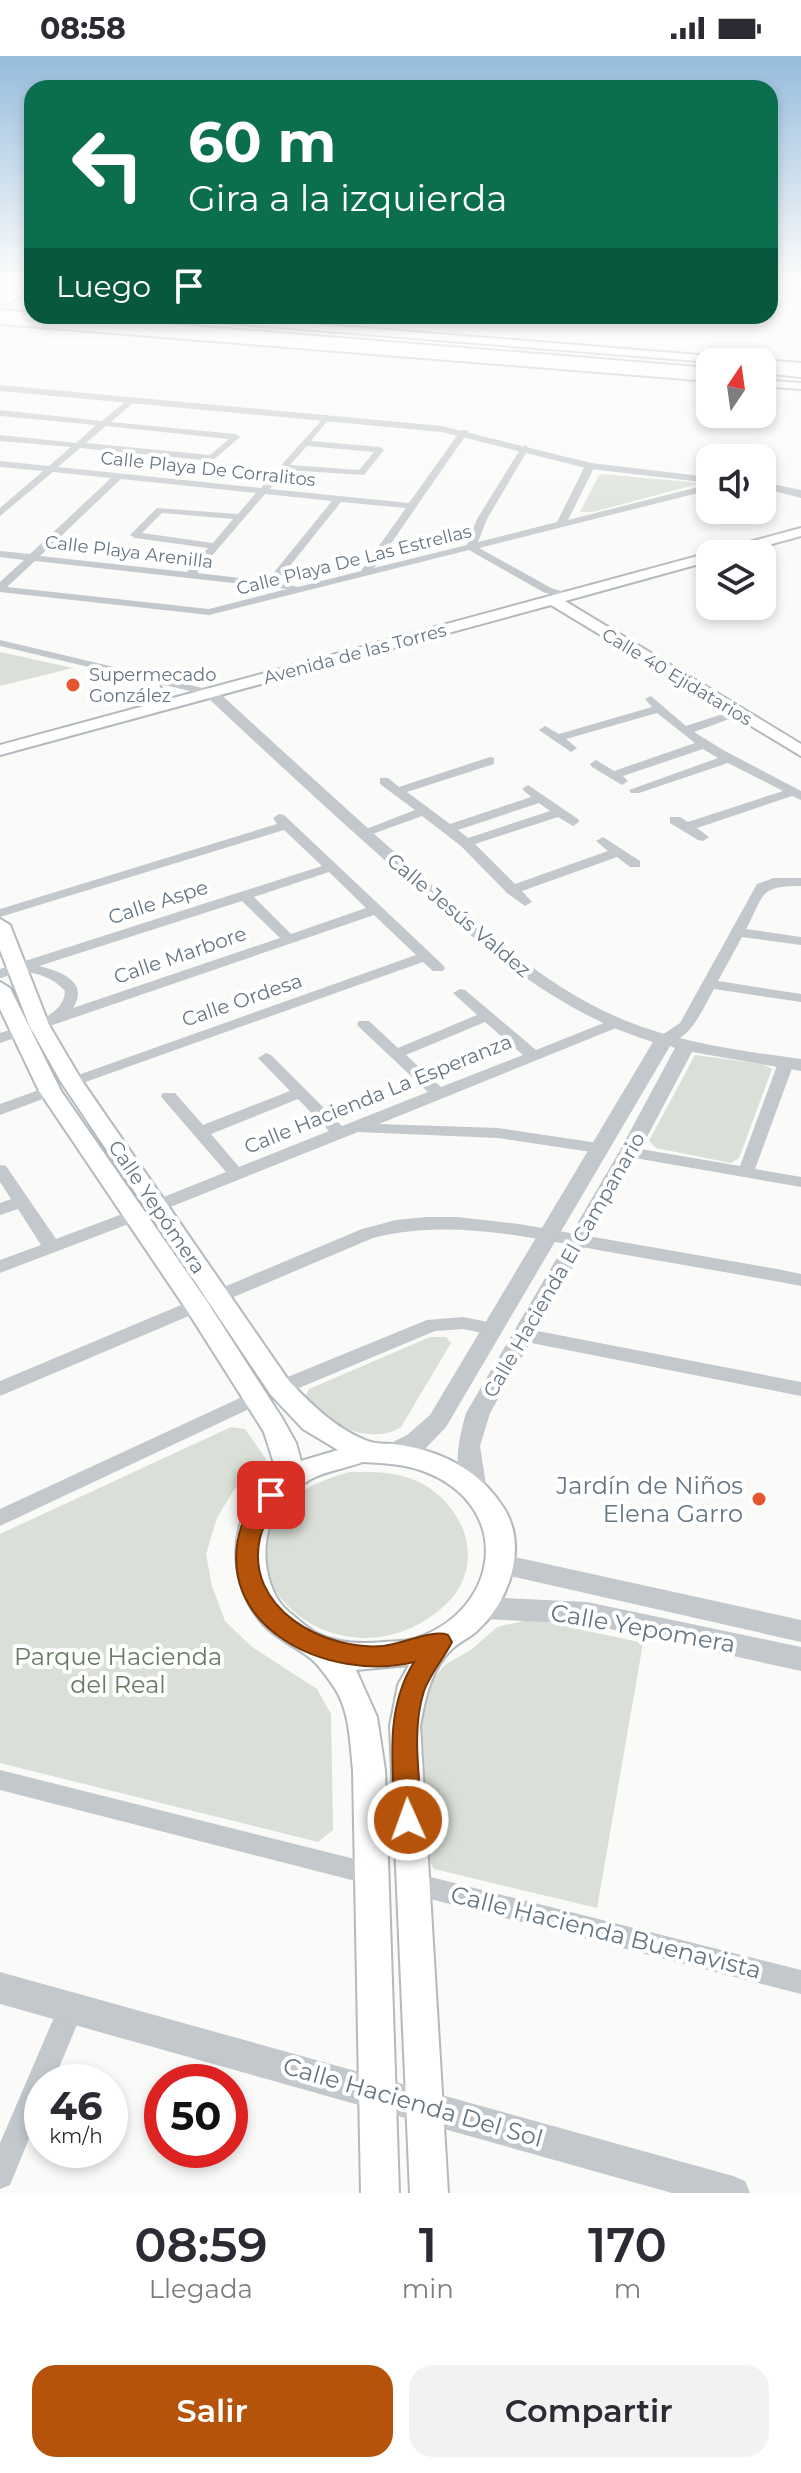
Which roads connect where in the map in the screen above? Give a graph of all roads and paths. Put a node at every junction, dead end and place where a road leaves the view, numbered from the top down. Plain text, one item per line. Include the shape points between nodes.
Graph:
1 (776, 381) edge
2 (801, 383) edge
3 (0, 388) edge
4 (131, 400) junction
5 (0, 413) edge
6 (326, 418) junction
7 (104, 423) junction
8 (464, 432) junction
9 (0, 438) edge
10 (305, 443) junction
11 (78, 445) junction
12 (525, 448) junction
13 (0, 464) edge
14 (590, 466) junction
15 (285, 467) junction
16 (51, 469) junction
17 (119, 476) junction
18 (696, 478) edge
19 (776, 488) edge
20 (265, 490) junction
21 (696, 490) edge
22 (801, 494) edge
23 (339, 498) junction
24 (412, 506) junction
25 (0, 513) edge
26 (240, 517) junction
27 (561, 524) junction
28 (801, 532) edge
29 (772, 540) edge
30 (215, 546) junction
31 (471, 547) junction
32 (0, 554) edge
33 (34, 557) junction
34 (696, 560) edge
35 (365, 573) junction
36 (190, 575) junction
37 (270, 584) junction
38 (0, 588) edge
39 (303, 588) junction
40 (556, 595) junction
41 (0, 643) edge
42 (148, 678) junction
43 (211, 693) junction
44 (151, 709) junction
45 (736, 713) junction
46 (545, 730) dead end
47 (687, 730) junction
48 (801, 735) edge
49 (558, 738) junction
50 (705, 744) junction
51 (571, 748) dead end
52 (0, 750) edge
53 (801, 751) edge
54 (478, 752) dead end
55 (729, 758) junction
56 (490, 761) junction
57 (596, 764) dead end
58 (502, 769) dead end
59 (613, 775) junction
60 (384, 781) dead end
61 (528, 789) dead end
62 (398, 791) junction
63 (797, 794) edge
64 (540, 798) junction
65 (425, 811) junction
66 (559, 812) junction
67 (573, 822) dead end
68 (449, 829) junction
69 (362, 833) junction
70 (703, 837) dead end
71 (603, 841) dead end
72 (466, 843) junction
73 (618, 852) junction
74 (635, 864) dead end
75 (329, 868) junction
76 (801, 882) edge
77 (512, 890) junction
78 (244, 895) junction
79 (525, 902) dead end
80 (374, 910) junction
81 (0, 913) edge
82 (0, 925) edge
83 (739, 932) junction
84 (288, 938) junction
85 (801, 941) edge
86 (425, 956) junction
87 (438, 968) dead end
88 (8, 971) edge
89 (710, 984) junction
90 (0, 988) edge
91 (460, 993) dead end
92 (801, 998) edge
93 (487, 1016) junction
94 (616, 1023) junction
95 (364, 1024) dead end
96 (14, 1031) edge
97 (679, 1037) junction
98 (396, 1054) junction
99 (534, 1056) junction
100 (266, 1058) dead end
101 (793, 1064) edge
102 (72, 1082) junction
103 (50, 1091) junction
104 (299, 1093) junction
105 (438, 1093) junction
106 (169, 1096) dead end
107 (0, 1110) edge
108 (347, 1131) junction
109 (201, 1132) junction
110 (598, 1148) junction
111 (629, 1152) junction
112 (0, 1170) edge
113 (746, 1172) junction
114 (237, 1175) junction
115 (801, 1182) edge
116 (20, 1202) junction
117 (157, 1206) junction
118 (0, 1209) edge
119 (133, 1216) junction
120 (547, 1235) junction
121 (579, 1240) junction
122 (52, 1247) junction
123 (0, 1267) edge
124 (801, 1280) edge
125 (207, 1301) junction
126 (492, 1329) junction
127 (522, 1335) junction
128 (280, 1388) junction
129 (0, 1389) edge
130 (801, 1389) edge
131 (255, 1398) junction
132 (363, 1452) junction
133 (394, 1453) junction
134 (292, 1476) junction
135 (475, 1491) junction
136 (0, 1518) edge
137 (501, 1564) junction
138 (483, 1608) junction
139 (801, 1631) edge
140 (440, 1642) junction
141 (320, 1648) junction
142 (801, 1659) edge
143 (0, 1780) edge
144 (371, 1874) junction
145 (411, 1883) junction
146 (801, 1982) edge
147 (0, 1988) edge
148 (71, 2008) junction
149 (378, 2092) junction
150 (424, 2105) junction
151 (0, 2175) edge
152 (380, 2193) edge
153 (429, 2193) edge
154 (733, 2193) edge

1 - 2 highway
3 - 4 street
4 - 6 street
4 - 7 street
5 - 7 street
6 - 8 street
6 - 10 street
7 - 11 street
7 - 11 street via 236,437 212,458
8 - 12 street
8 - 24 street
9 - 11 street
10 - 15 street
10 - 15 street via 380,450 361,473
11 - 16 street
12 - 14 street
12 - 31 street
13 - 16 street, Calle Playa De Corralitos
14 - 18 street
14 - 27 street
15 - 20 street
16 - 17 street, Calle Playa De Corralitos
16 - 25 street
17 - 20 street, Calle Playa De Corralitos
17 - 33 street
19 - 22 street
20 - 23 street, Calle Playa De Corralitos
20 - 26 street
21 - 27 street, Calle Playa De Las Estrellas
23 - 24 street, Calle Playa De Corralitos
23 - 37 street
24 - 35 street
26 - 30 street
26 - 30 street via 162,510 135,536
27 - 31 street, Calle Playa De Las Estrellas
28 - 29 main road
30 - 36 street
31 - 35 street, Calle Playa De Las Estrellas
31 - 40 street
32 - 33 street, Calle Playa Arenilla
33 - 36 street, Calle Playa Arenilla
33 - 38 street
34 - 40 main road, Avenida de las Torres
35 - 39 street, Calle Playa De Las Estrellas
36 - 37 street, Calle Playa Arenilla
37 - 39 street, Calle Playa Arenilla
38 - 39 street, Calle Playa De Las Estrellas via 205,613
40 - 43 main road, Avenida de las Torres
40 - 45 main road, Calle 40 Ejidatarios
40 - 48 main road, Calle 40 Ejidatarios
41 - 42 street
42 - 43 street
42 - 44 main road via 157,695
43 - 44 main road, Avenida de las Torres
43 - 69 street, Calle Jesús Valdez
44 - 52 main road, Avenida de las Torres
45 - 47 street
45 - 53 main road, Calle 40 Ejidatarios
46 - 49 street
47 - 49 street via 655,704
47 - 50 street
49 - 51 street
50 - 55 street
50 - 59 street
54 - 56 street
55 - 59 street via 640,794
55 - 63 street
56 - 58 street
56 - 62 street
57 - 59 street
60 - 62 street
61 - 64 street
62 - 65 street
63 - 70 street via 681,823
64 - 66 street
64 - 68 street
65 - 68 street
65 - 69 street
66 - 67 street
66 - 72 street
68 - 72 street
69 - 94 street, Calle Jesús Valdez via 518,967
71 - 73 street
72 - 77 street
73 - 74 street
73 - 77 street
75 - 78 street, Calle Aspe
75 - 80 street
75 - 81 street via 282,820
76 - 83 street via 762,887
77 - 79 street
78 - 84 street
78 - 88 street, Calle Aspe
80 - 84 street, Calle Marbore
80 - 86 street
82 - 88 main road, Calle Yepómera
83 - 85 street
83 - 89 street
84 - 96 street, Calle Marbore
86 - 87 street
86 - 102 street, Calle Ordesa
88 - 96 main road, Calle Yepómera
88 - 96 street via 61,976 71,985 72,995 68,1005
89 - 92 street
89 - 97 street
90 - 96 main road, Calle Yepómera
91 - 93 street
93 - 98 street
93 - 99 street
94 - 97 street, Calle Jesús Valdez
94 - 99 street, Calle Hacienda La Esperanza
95 - 98 street
96 - 102 main road, Calle Yepómera
96 - 103 main road, Calle Yepómera
97 - 101 street, Calle Jesús Valdez
97 - 110 street, Calle Hacienda El Campanario
97 - 111 street, Calle Hacienda El Campanario
98 - 105 street
99 - 105 street, Calle Hacienda La Esperanza
100 - 104 street
101 - 113 street
102 - 117 main road, Calle Yepómera
103 - 107 street
103 - 119 main road, Calle Yepómera
104 - 108 street
104 - 109 street
105 - 108 street, Calle Hacienda La Esperanza
106 - 109 street
108 - 110 street via 460,1130
108 - 114 street, Calle Hacienda La Esperanza
109 - 114 street
110 - 120 street, Calle Hacienda El Campanario
111 - 113 street
111 - 121 street, Calle Hacienda El Campanario
112 - 116 street
113 - 115 street
114 - 117 street, Calle Hacienda La Esperanza
116 - 118 street
116 - 122 street
117 - 125 main road, Calle Yepómera
119 - 122 street
119 - 125 main road, Calle Yepómera
120 - 121 street
120 - 125 street via 444,1222 388,1226
120 - 126 street, Calle Hacienda El Campanario
121 - 124 street
121 - 127 street, Calle Hacienda El Campanario
122 - 123 street
125 - 128 main road, Calle Yepómera
125 - 129 street
125 - 131 main road, Calle Yepómera
126 - 128 street via 463,1323 433,1325
126 - 133 street, Calle Hacienda El Campanario via 438,1421 416,1442
127 - 130 street
127 - 135 street, Calle Hacienda El Campanario via 471,1431 469,1466
128 - 132 main road, Calle Yepómera via 312,1422
131 - 134 main road, Calle Yepómera via 283,1443
131 - 136 street
132 - 133 main road
132 - 134 main road via 337,1456
133 - 135 main road via 452,1472
134 - 141 main road via 256,1517 247,1566 270,1614 292,1634
135 - 137 main road via 492,1513 501,1538
137 - 138 main road
137 - 139 street, Calle Yepomera
138 - 140 main road
138 - 142 street, Calle Yepomera via 587,1613
140 - 141 main road via 381,1657
140 - 145 main road via 413,1685 405,1726
141 - 144 main road via 355,1691 363,1717
143 - 144 street
144 - 149 main road
145 - 146 street, Calle Hacienda Buenavista
145 - 150 main road
147 - 148 street, Calle Hacienda Del Sol
148 - 149 street, Calle Hacienda Del Sol
148 - 151 street
149 - 150 street, Calle Hacienda Del Sol
149 - 152 main road
150 - 153 main road
150 - 154 street, Calle Hacienda Del Sol

